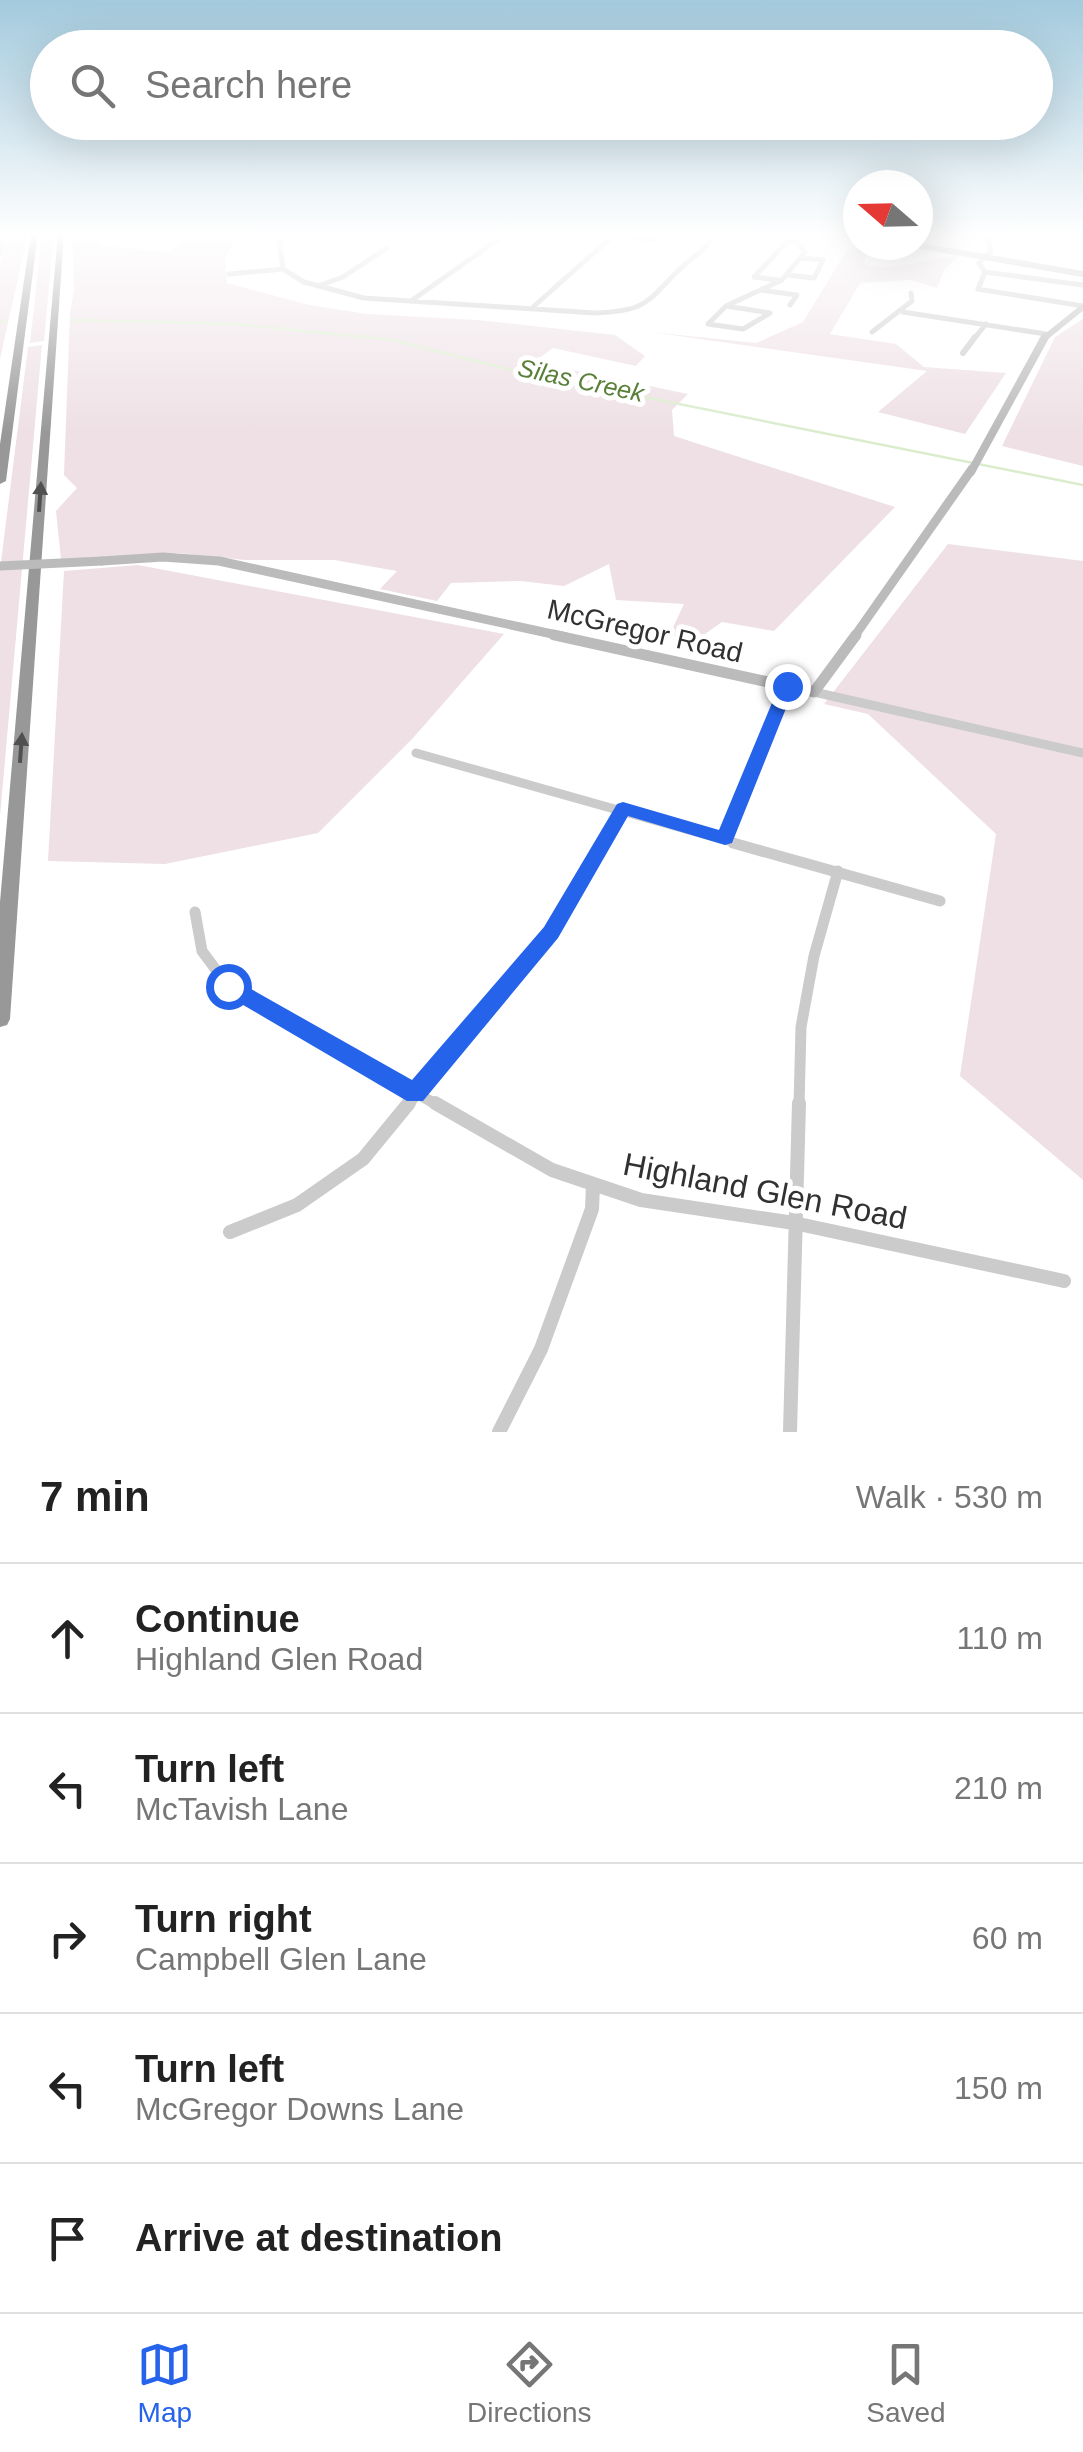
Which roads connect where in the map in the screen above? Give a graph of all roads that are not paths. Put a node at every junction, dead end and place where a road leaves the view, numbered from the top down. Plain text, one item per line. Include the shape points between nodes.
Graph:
1 (26, 300) edge
2 (56, 300) edge
3 (403, 300) edge
4 (540, 300) edge
5 (650, 300) edge
6 (738, 300) edge
7 (794, 300) edge
8 (912, 300) edge
9 (1043, 300) edge
10 (410, 301) joint
11 (790, 305) dead end
12 (726, 306) junction
13 (532, 307) junction
14 (1083, 307) edge
15 (902, 312) junction
16 (986, 324) junction
17 (872, 332) dead end
18 (1046, 334) junction
19 (962, 353) dead end
20 (0, 481) edge
21 (0, 566) edge
22 (787, 686) junction
23 (814, 692) junction
24 (416, 753) dead end
25 (1083, 753) edge
26 (623, 808) junction
27 (725, 838) junction
28 (838, 871) junction
29 (940, 901) dead end
30 (195, 912) dead end
31 (0, 1020) edge
32 (415, 1094) junction
33 (594, 1184) junction
34 (794, 1223) junction
35 (230, 1232) dead end
36 (1064, 1280) dead end
37 (499, 1432) edge
38 (790, 1432) edge

1 - 20 highway
31 -> 2 highway
3 - 10 street
4 - 13 street
5 - 13 street via 595,313
6 - 12 street
7 - 11 street
8 - 15 street
9 - 14 street
10 - 13 street
12 - 12 street via 708,324 743,330 770,312
14 - 18 street
15 - 16 street
15 - 17 street
16 - 18 street
16 - 19 street
18 - 23 street via 963,486
21 - 22 street, McGregor Road, bridge via 163,557 219,561
22 - 23 street, McGregor Road
22 - 27 street
23 - 25 street
24 - 26 street
26 - 27 street
26 - 32 street via 551,932
27 - 28 street
28 - 29 street
28 - 34 street via 801,1028
30 - 32 street, Highland Glen Road via 202,951 228,986
32 - 33 street, Highland Glen Road via 552,1170
32 - 35 street via 363,1159 297,1206
33 - 34 street, Highland Glen Road via 641,1200
33 - 37 street via 592,1209 541,1349
34 - 36 street, Highland Glen Road
34 - 38 street

